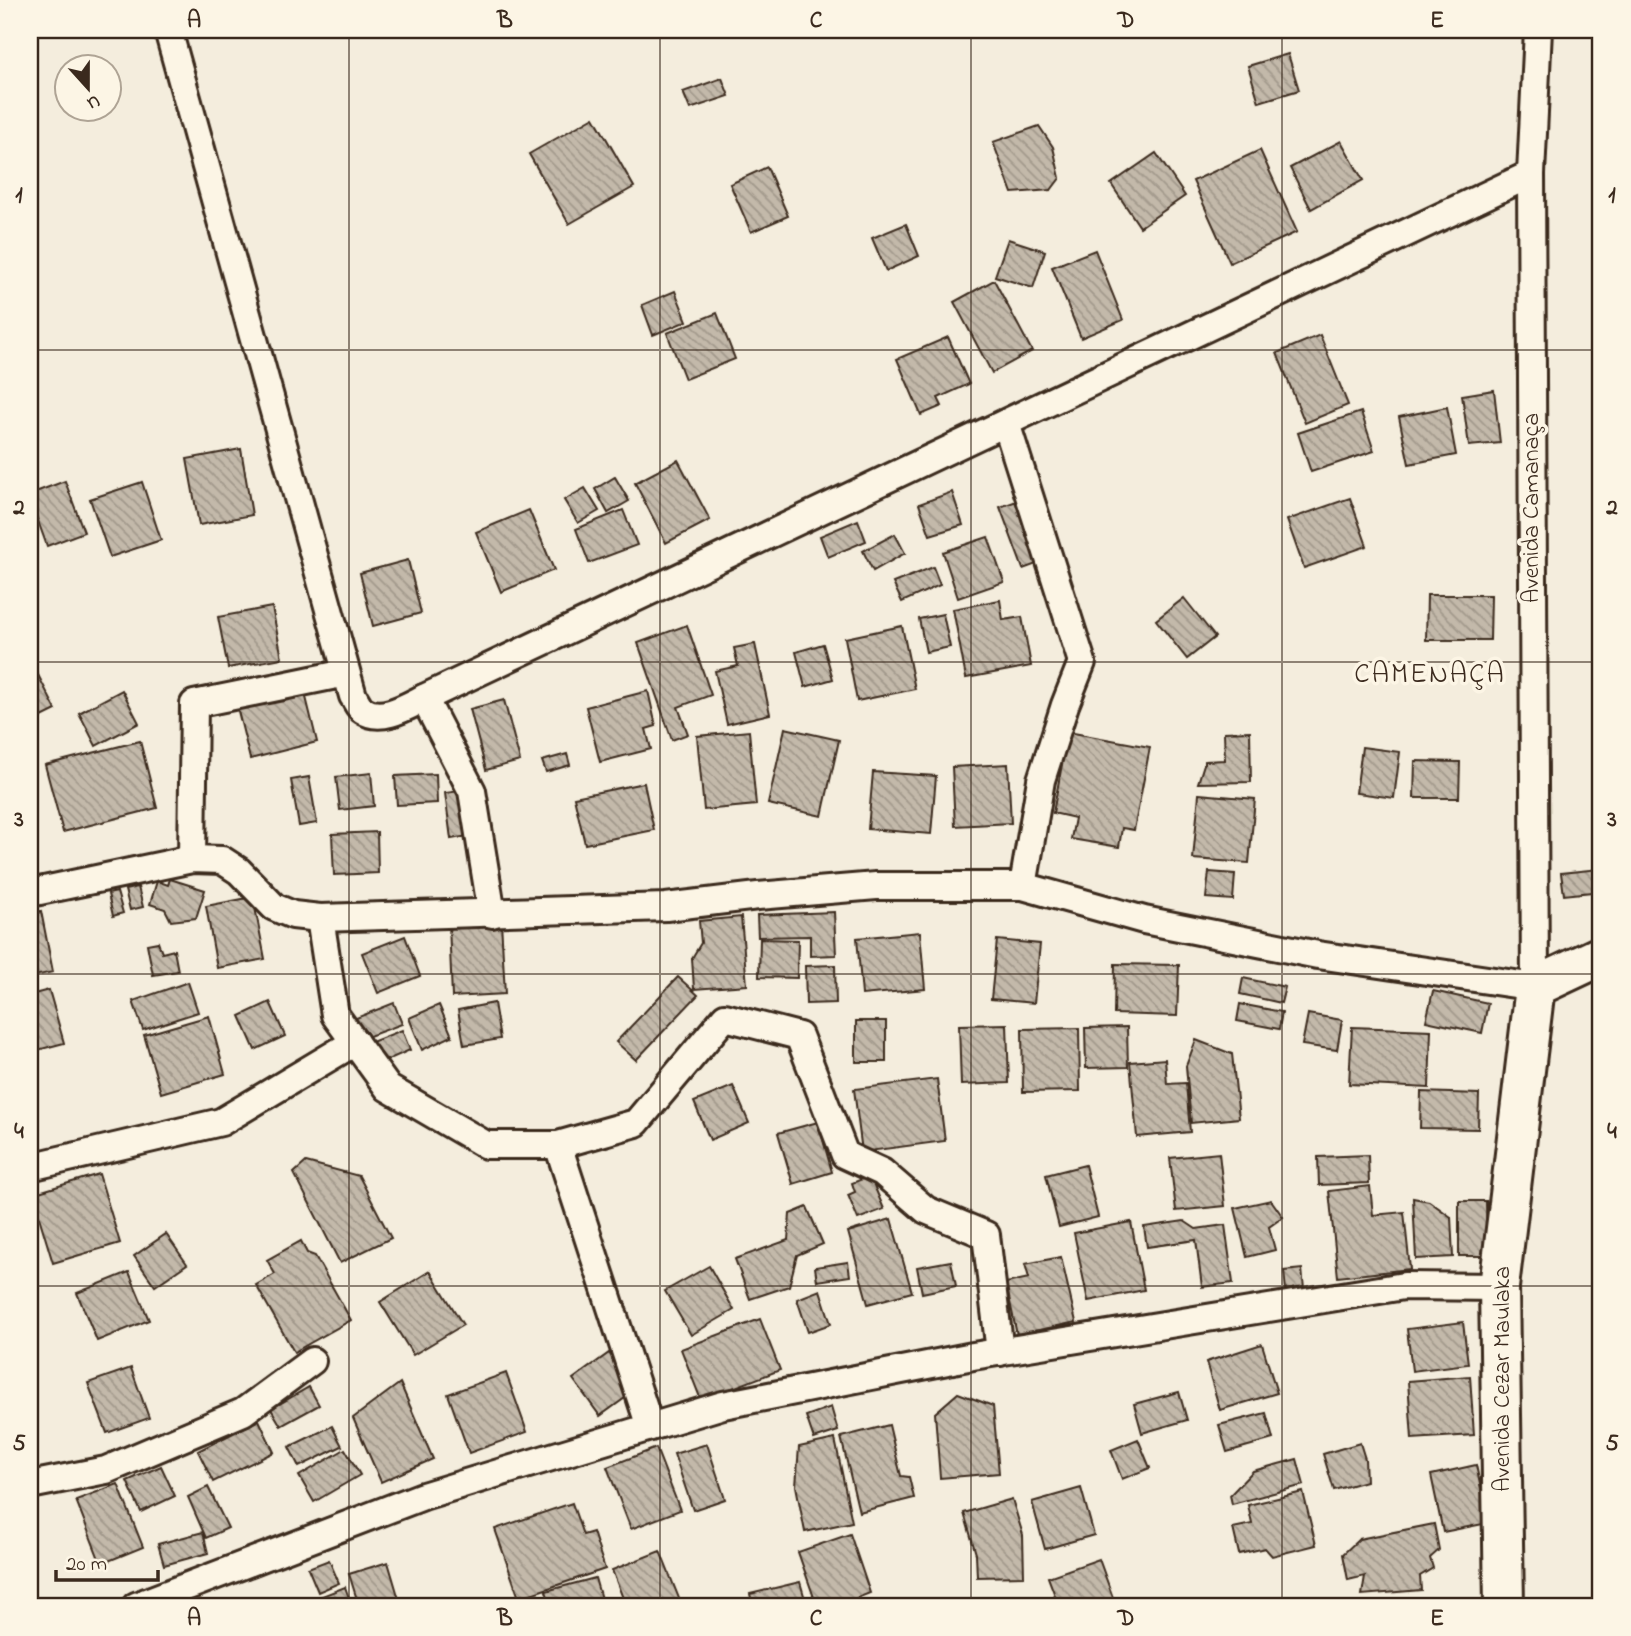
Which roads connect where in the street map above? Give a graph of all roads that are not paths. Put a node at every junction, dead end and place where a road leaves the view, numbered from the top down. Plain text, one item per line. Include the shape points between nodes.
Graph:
1 (168, 30) edge
2 (1538, 30) edge
3 (1531, 174) junction
4 (1006, 423) junction
5 (346, 673) junction
6 (424, 698) junction
7 (192, 859) junction
8 (1023, 886) junction
9 (30, 893) edge
10 (492, 914) junction
11 (320, 918) junction
12 (1601, 956) edge
13 (1535, 987) junction
14 (355, 1042) junction
15 (558, 1145) junction
16 (30, 1167) edge
17 (1499, 1287) junction
18 (1000, 1352) junction
19 (312, 1361) dead end
20 (650, 1427) junction
21 (30, 1485) edge
22 (136, 1606) edge
23 (1504, 1606) edge

1 - 5 street
2 - 3 street, Avenida Camanaça
3 - 4 street
3 - 13 street, Avenida Camanaça
4 - 6 street
4 - 8 street via 1082,662 1041,780
5 - 6 street via 361,710 374,715 393,713
5 - 7 street via 194,704
6 - 10 street via 472,791
7 - 9 street
7 - 11 street via 222,860 274,907
8 - 10 street via 876,886 667,907
8 - 13 street via 1144,919 1318,955
10 - 11 street
11 - 14 street via 335,1015
12 - 13 main road
13 - 17 main road, Avenida Cezar Maulaka
14 - 15 street via 388,1088 486,1145
14 - 16 street via 220,1122
15 - 18 street via 636,1124 725,1017 799,1035 845,1155 882,1172 926,1210 986,1235
15 - 20 street
17 - 18 street via 1404,1286
17 - 23 main road, Avenida Cezar Maulaka
18 - 20 street via 723,1405
19 - 21 street via 243,1412 106,1470
20 - 22 street via 423,1496

